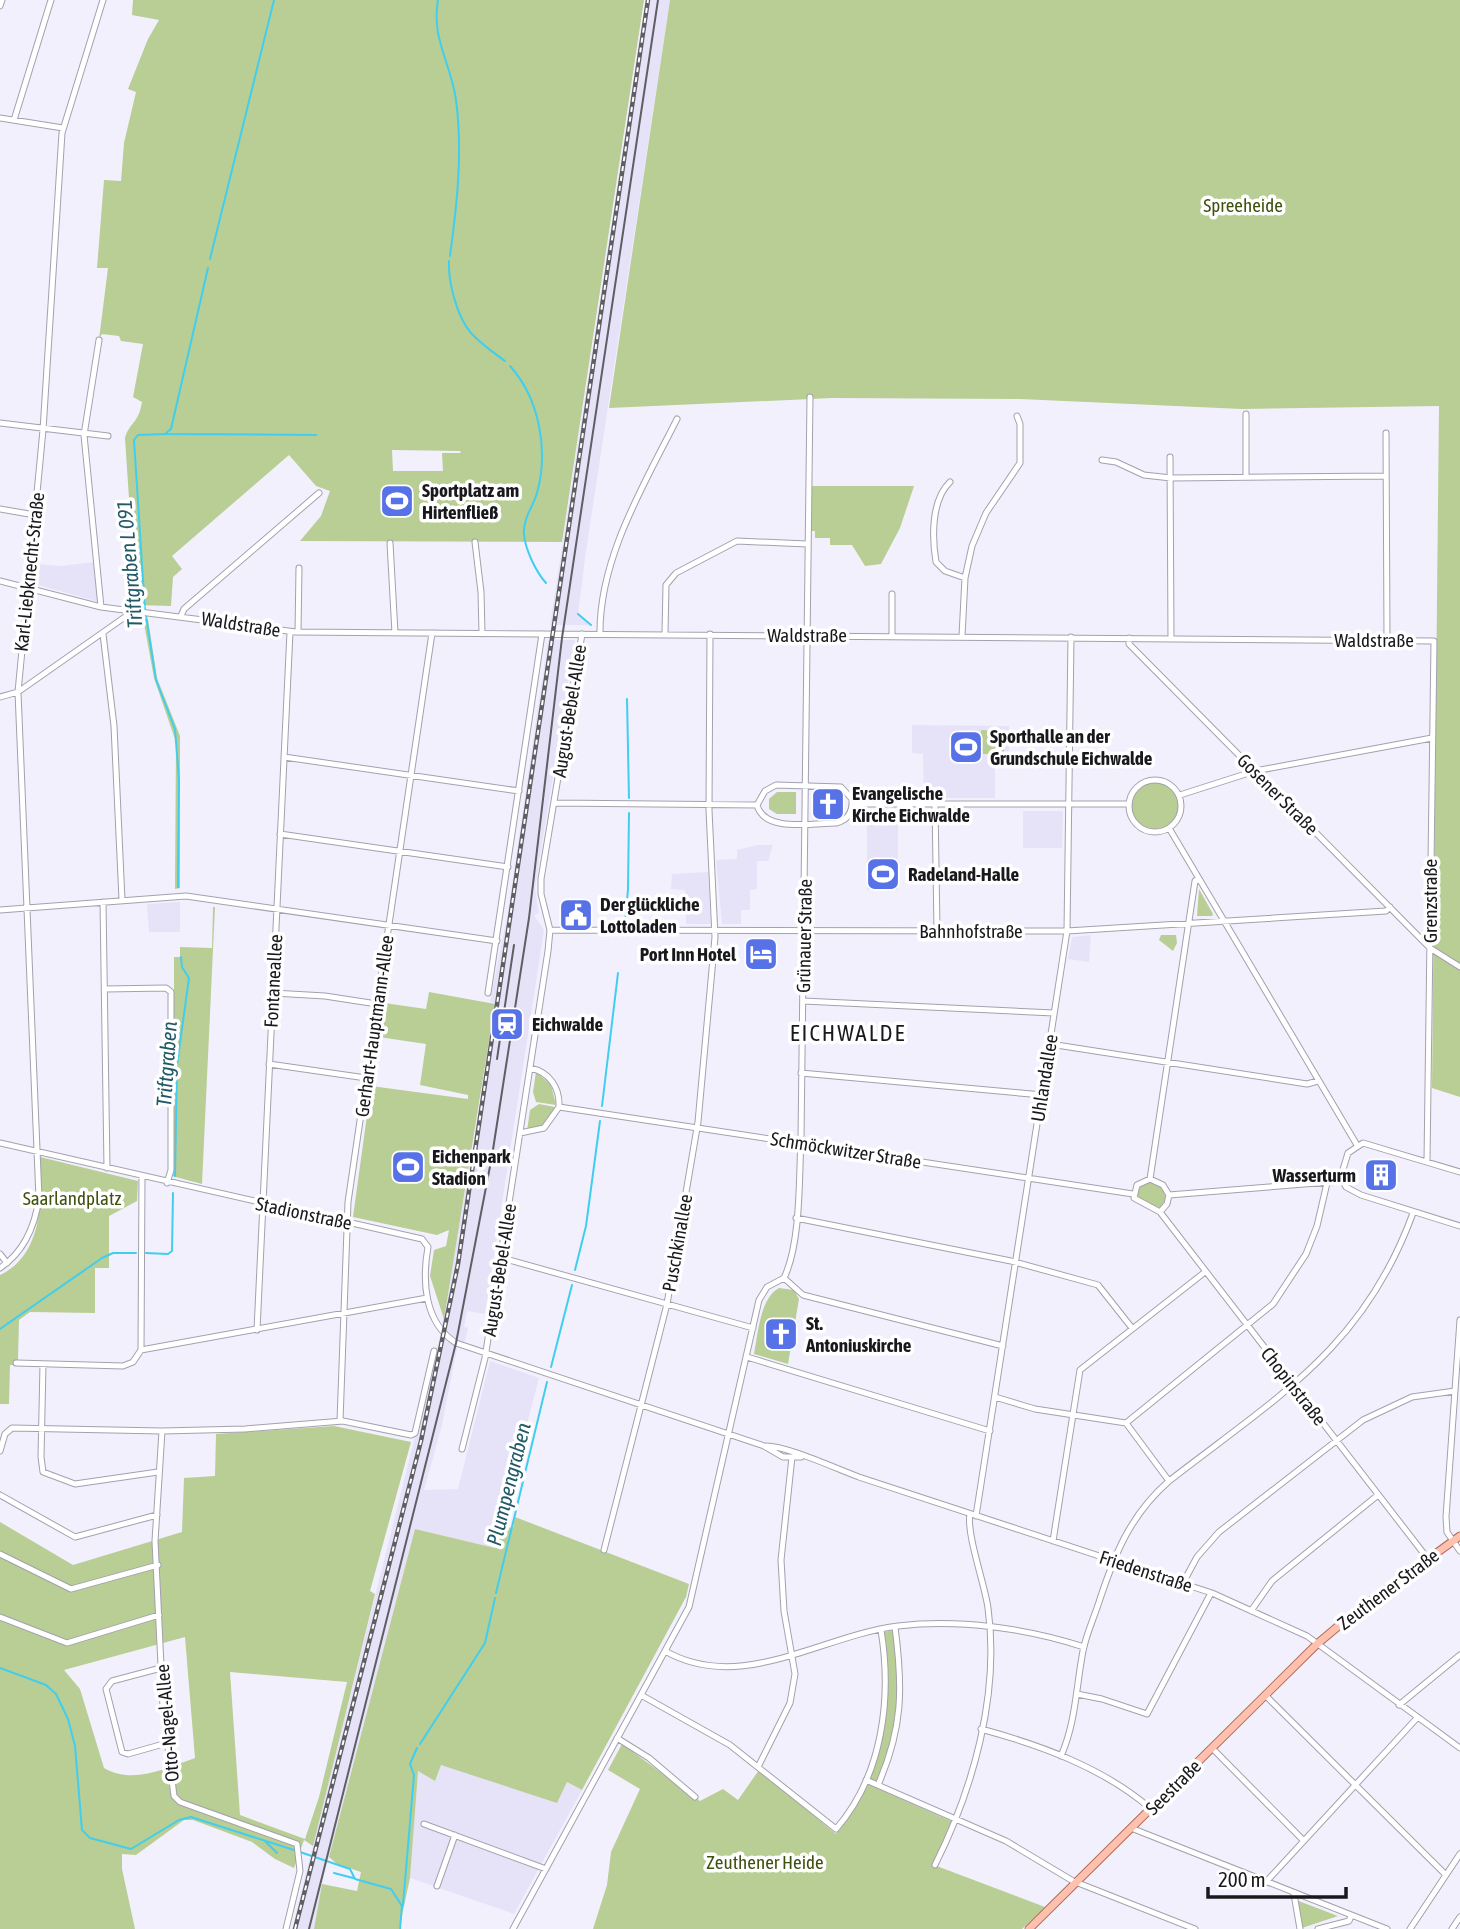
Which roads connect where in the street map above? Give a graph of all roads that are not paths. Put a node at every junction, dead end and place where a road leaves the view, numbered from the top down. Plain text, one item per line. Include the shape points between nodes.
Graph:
1 (2, 0) edge
2 (51, 0) edge
3 (103, 0) edge
4 (0, 6) edge
5 (0, 118) edge
6 (14, 120) junction
7 (63, 128) junction
8 (99, 340) dead end
9 (810, 397) dead end
10 (1246, 414) dead end
11 (1017, 416) dead end
12 (677, 419) dead end
13 (0, 423) edge
14 (43, 430) junction
15 (1386, 433) dead end
16 (84, 435) junction
17 (108, 436) dead end
18 (1170, 457) dead end
19 (1102, 460) dead end
20 (1386, 476) junction
21 (1246, 477) junction
22 (1171, 478) junction
23 (950, 482) dead end
24 (319, 493) dead end
25 (0, 509) edge
26 (35, 516) junction
27 (475, 542) dead end
28 (390, 543) dead end
29 (807, 544) junction
30 (299, 568) dead end
31 (965, 578) junction
32 (0, 581) edge
33 (28, 588) junction
34 (892, 594) dead end
35 (101, 607) junction
36 (132, 612) junction
37 (181, 616) junction
38 (290, 632) junction
39 (298, 632) junction
40 (395, 633) junction
41 (432, 633) junction
42 (665, 633) junction
43 (103, 634) junction
44 (482, 634) junction
45 (542, 634) junction
46 (582, 634) junction
47 (600, 634) junction
48 (709, 634) junction
49 (807, 635) junction
50 (892, 635) junction
51 (962, 636) junction
52 (1071, 637) junction
53 (1129, 638) junction
54 (1171, 639) junction
55 (1387, 640) junction
56 (1434, 640) joint
57 (18, 692) junction
58 (0, 697) edge
59 (1432, 738) junction
60 (284, 757) junction
61 (1255, 771) junction
62 (411, 775) junction
63 (805, 785) junction
64 (519, 791) junction
65 (1180, 795) junction
66 (554, 803) junction
67 (709, 804) junction
68 (757, 804) junction
69 (852, 804) junction
70 (935, 804) junction
71 (1129, 804) junction
72 (1068, 805) junction
73 (805, 823) junction
74 (1169, 828) junction
75 (280, 834) junction
76 (400, 851) junction
77 (508, 867) junction
78 (1199, 879) junction
79 (122, 900) junction
80 (103, 902) junction
81 (1390, 907) junction
82 (27, 908) junction
83 (277, 909) junction
84 (0, 910) edge
85 (1224, 921) junction
86 (1189, 923) junction
87 (388, 926) junction
88 (550, 930) junction
89 (715, 930) junction
90 (804, 930) junction
91 (937, 931) junction
92 (1067, 931) junction
93 (497, 941) junction
94 (1430, 948) junction
95 (1460, 967) edge
96 (105, 989) junction
97 (273, 993) junction
98 (488, 993) dead end
99 (803, 1001) junction
100 (377, 1004) junction
101 (1054, 1013) junction
102 (1050, 1044) junction
103 (1168, 1061) junction
104 (269, 1064) junction
105 (530, 1069) junction
106 (802, 1073) junction
107 (370, 1078) junction
108 (1318, 1081) junction
109 (1042, 1096) junction
110 (559, 1107) junction
111 (698, 1127) junction
112 (520, 1133) junction
113 (0, 1143) edge
114 (801, 1143) junction
115 (1357, 1145) junction
116 (37, 1151) junction
117 (1427, 1161) junction
118 (107, 1168) junction
119 (1460, 1172) edge
120 (142, 1177) junction
121 (1029, 1178) junction
122 (1150, 1179) junction
123 (1342, 1181) junction
124 (167, 1183) junction
125 (1326, 1183) junction
126 (1133, 1194) junction
127 (1169, 1195) junction
128 (262, 1204) junction
129 (1160, 1212) junction
130 (1413, 1213) junction
131 (796, 1218) junction
132 (347, 1223) junction
133 (1460, 1226) edge
134 (0, 1254) edge
135 (502, 1258) junction
136 (7, 1263) junction
137 (1016, 1263) junction
138 (0, 1268) edge
139 (1205, 1272) junction
140 (784, 1278) junction
141 (426, 1298) junction
142 (667, 1304) junction
143 (344, 1314) junction
144 (1460, 1320) edge
145 (1248, 1326) junction
146 (753, 1328) junction
147 (1132, 1328) junction
148 (257, 1330) junction
149 (1003, 1346) junction
150 (141, 1350) junction
151 (434, 1351) dead end
152 (486, 1353) junction
153 (747, 1357) junction
154 (16, 1363) dead end
155 (43, 1364) junction
156 (1458, 1379) edge
157 (1293, 1384) junction
158 (1455, 1391) junction
159 (995, 1397) junction
160 (641, 1405) junction
161 (1073, 1415) junction
162 (340, 1421) junction
163 (1126, 1423) junction
164 (41, 1429) junction
165 (162, 1431) junction
166 (990, 1431) junction
167 (730, 1435) junction
168 (1336, 1441) junction
169 (764, 1446) junction
170 (462, 1449) dead end
171 (0, 1451) edge
172 (792, 1457) junction
173 (801, 1457) junction
174 (158, 1472) junction
175 (1169, 1481) junction
176 (0, 1495) edge
177 (1378, 1495) junction
178 (157, 1514) junction
179 (976, 1516) junction
180 (971, 1531) junction
181 (1460, 1536) edge
182 (1053, 1541) junction
183 (1452, 1542) junction
184 (604, 1550) dead end
185 (1460, 1551) edge
186 (0, 1554) edge
187 (1428, 1559) junction
188 (1112, 1560) junction
189 (158, 1565) junction
190 (1183, 1583) junction
191 (1211, 1593) junction
192 (1251, 1611) junction
193 (159, 1615) junction
194 (0, 1617) edge
195 (895, 1627) junction
196 (989, 1628) junction
197 (881, 1630) junction
198 (1317, 1644) junction
199 (1084, 1647) junction
200 (665, 1651) junction
201 (793, 1654) junction
202 (1460, 1655) edge
203 (161, 1668) junction
204 (641, 1695) junction
205 (1077, 1695) junction
206 (1265, 1695) junction
207 (1399, 1705) junction
208 (1417, 1718) junction
209 (981, 1729) junction
210 (617, 1738) junction
211 (167, 1743) junction
212 (1212, 1748) junction
213 (1460, 1748) edge
214 (1061, 1756) junction
215 (759, 1765) junction
216 (866, 1780) junction
217 (877, 1785) junction
218 (1355, 1785) junction
219 (695, 1797) dead end
220 (1151, 1809) junction
221 (956, 1819) junction
222 (424, 1824) dead end
223 (1131, 1828) junction
224 (455, 1835) junction
225 (1303, 1840) junction
226 (1460, 1854) edge
227 (935, 1865) dead end
228 (546, 1869) junction
229 (1446, 1875) junction
230 (1077, 1882) junction
231 (1265, 1883) junction
232 (437, 1886) dead end
233 (1294, 1894) junction
234 (1351, 1916) junction
235 (1460, 1917) edge
236 (286, 1929) edge
237 (513, 1929) edge
238 (1029, 1929) edge
239 (1195, 1929) edge
240 (1300, 1929) edge
241 (1318, 1929) edge
242 (1387, 1929) edge
243 (1410, 1929) edge
244 (1452, 1929) edge

1 - 4 street
2 - 6 street
3 - 7 street, Karl-Liebknecht-Straße
5 - 6 street
6 - 7 street
7 - 14 street, Karl-Liebknecht-Straße
8 - 16 street
9 - 29 street, Grünauer Straße
10 - 21 street
11 - 31 street via 1020,463 978,529
12 - 47 street via 622,529
13 - 14 street
14 - 16 street
14 - 26 street, Karl-Liebknecht-Straße
15 - 20 street
16 - 17 street
16 - 35 street
18 - 22 street
19 - 22 street via 1144,475
20 - 21 street
20 - 55 street
21 - 22 street
22 - 54 street
23 - 31 street via 936,511 935,554 940,567
24 - 37 street
25 - 26 street
26 - 33 street, Karl-Liebknecht-Straße
27 - 44 street
28 - 40 street
29 - 42 street via 737,541 676,573 666,585
29 - 49 street, Grünauer Straße
30 - 39 street
31 - 51 street
32 - 33 street, Waldstraße
33 - 35 street, Waldstraße
33 - 57 street, Karl-Liebknecht-Straße
34 - 50 street
35 - 36 street, Waldstraße
36 - 37 street, Waldstraße
36 - 43 street
37 - 38 street, Waldstraße
38 - 39 street, Waldstraße
38 - 60 street, Fontaneallee
39 - 40 street, Waldstraße
40 - 41 street, Waldstraße
41 - 44 street, Waldstraße
41 - 62 street, Gerhart-Hauptmann-Allee
42 - 47 street, Waldstraße
42 - 48 street, Waldstraße
43 - 57 street
43 - 79 street via 114,726
44 - 45 street, Waldstraße
45 - 46 street, Waldstraße
45 - 64 street
46 - 47 street, Waldstraße
46 - 66 street, August-Bebel-Allee
48 - 49 street, Waldstraße
48 - 67 street, Puschkinallee
49 - 50 street, Waldstraße
49 - 63 street, Grünauer Straße
50 - 51 street, Waldstraße
51 - 52 street, Waldstraße
52 - 53 street, Waldstraße
52 - 72 street, Uhlandallee
53 - 54 street, Waldstraße
53 - 61 street, Gosener Straße via 1129,644
54 - 55 street, Waldstraße
55 - 56 street, Waldstraße
56 - 59 street, Grenzstraße
57 - 58 street
57 - 82 street, Karl-Liebknecht-Straße
59 - 61 street
59 - 94 street, Grenzstraße
60 - 62 street
60 - 75 street, Fontaneallee
61 - 65 street
61 - 81 street, Gosener Straße
62 - 64 street
62 - 76 street, Gerhart-Hauptmann-Allee
63 - 68 street via 769,788
63 - 69 street via 841,787
63 - 73 street, Grünauer Straße
64 - 77 street
65 - 71 street via 1167,782 1149,780 1136,788
65 - 74 street via 1180,816
66 - 67 street
66 - 88 street, August-Bebel-Allee via 541,886
67 - 68 street
67 - 89 street, Puschkinallee
68 - 73 street via 762,816 772,823
69 - 70 street
69 - 73 street via 842,822
70 - 72 street
70 - 91 street
71 - 72 street
71 - 74 street via 1131,816 1141,828 1157,832
72 - 92 street, Uhlandallee
73 - 90 street, Grünauer Straße
74 - 78 street
75 - 76 street
75 - 83 street, Fontaneallee
76 - 77 street
76 - 87 street, Gerhart-Hauptmann-Allee
77 - 93 street
78 - 85 street
78 - 86 street
79 - 80 street
79 - 83 street via 181,896
80 - 82 street
80 - 96 street
81 - 85 street, Bahnhofstraße via 1385,911
81 - 94 street, Gosener Straße
82 - 84 street
82 - 116 street, Karl-Liebknecht-Straße
83 - 87 street
83 - 97 street, Fontaneallee
85 - 86 street, Bahnhofstraße
85 - 108 street
86 - 92 street, Bahnhofstraße
86 - 103 street
87 - 93 street
87 - 100 street, Gerhart-Hauptmann-Allee
88 - 89 street, Bahnhofstraße
88 - 105 street, August-Bebel-Allee
89 - 90 street, Bahnhofstraße
89 - 111 street, Puschkinallee
90 - 91 street, Bahnhofstraße
90 - 99 street, Grünauer Straße
91 - 92 street, Bahnhofstraße
92 - 101 street, Uhlandallee
93 - 98 street
94 - 95 street, Gosener Straße
94 - 117 street, Grenzstraße
96 - 118 street
96 - 124 street via 166,988 171,992 171,1170
97 - 100 street
97 - 104 street, Fontaneallee
99 - 101 street
99 - 106 street, Grünauer Straße
100 - 107 street, Gerhart-Hauptmann-Allee
101 - 102 street, Uhlandallee
102 - 103 street
102 - 109 street, Uhlandallee
103 - 108 street via 1307,1084
103 - 122 street
104 - 107 street
104 - 128 street, Fontaneallee
105 - 110 street via 551,1080
105 - 112 street, August-Bebel-Allee
106 - 109 street
106 - 114 street, Grünauer Straße
107 - 132 street, Gerhart-Hauptmann-Allee
108 - 115 street
109 - 121 street, Uhlandallee
110 - 111 street, Schmöckwitzer Straße
110 - 112 street via 544,1128
111 - 114 street, Schmöckwitzer Straße
111 - 142 street, Puschkinallee
112 - 135 street, August-Bebel-Allee
113 - 116 street, Stadionstraße
114 - 121 street, Schmöckwitzer Straße
114 - 131 street, Grünauer Straße
115 - 117 street via 1371,1144
115 - 123 street via 1343,1164
116 - 118 street, Stadionstraße
116 - 136 street, Karl-Liebknecht-Straße via 36,1213 25,1242
117 - 119 street
118 - 120 street, Stadionstraße
120 - 124 street, Stadionstraße
120 - 150 street
121 - 126 street, Schmöckwitzer Straße
121 - 137 street, Uhlandallee
122 - 126 street via 1140,1183
122 - 127 street via 1163,1185
123 - 125 street
123 - 130 street via 1349,1190
124 - 128 street, Stadionstraße
125 - 127 street
125 - 145 street via 1307,1254 1281,1293
126 - 129 street via 1137,1202
127 - 129 street
128 - 132 street, Stadionstraße
128 - 148 street, Fontaneallee
129 - 139 street, Chopinstraße
130 - 133 street
130 - 157 street via 1392,1265 1364,1312 1328,1354
131 - 137 street
131 - 140 street, Grünauer Straße
132 - 141 street, Stadionstraße via 422,1239 428,1247
132 - 143 street, Gerhart-Hauptmann-Allee
134 - 136 street
135 - 142 street
135 - 152 street, August-Bebel-Allee
136 - 138 street, Karl-Liebknecht-Straße
137 - 147 street via 1098,1285
137 - 149 street, Uhlandallee
139 - 145 street, Chopinstraße
139 - 147 street
140 - 146 street via 764,1291
140 - 149 street via 803,1295
141 - 143 street
141 - 152 street, Friedenstraße via 456,1343
142 - 146 street
142 - 160 street, Puschkinallee
143 - 148 street
143 - 162 street, Gerhart-Hauptmann-Allee
144 - 156 street
145 - 157 street, Chopinstraße
145 - 163 street
146 - 153 street
147 - 161 street via 1081,1368
148 - 150 street
149 - 159 street, Uhlandallee
150 - 155 street via 125,1365
151 - 162 street via 412,1434
152 - 160 street, Friedenstraße
152 - 170 street, August-Bebel-Allee
153 - 166 street
153 - 167 street
154 - 155 street
155 - 164 street
156 - 158 street
157 - 168 street, Chopinstraße
157 - 175 street
158 - 168 street via 1412,1397 1384,1408
158 - 183 street via 1446,1517
159 - 161 street
159 - 166 street, Uhlandallee
160 - 167 street, Friedenstraße
160 - 184 street, Puschkinallee
161 - 163 street
161 - 182 street
162 - 165 street
163 - 175 street
164 - 165 street
164 - 171 street via 10,1429
164 - 174 street via 42,1469 72,1483
165 - 174 street, Otto-Nagel-Allee
166 - 179 street, Uhlandallee
167 - 169 street, Friedenstraße
167 - 200 street via 689,1607
168 - 177 street, Chopinstraße
168 - 190 street via 1219,1532 1197,1557
169 - 172 street, Friedenstraße
169 - 173 street, Friedenstraße via 783,1447
172 - 173 street, Friedenstraße
172 - 201 street via 781,1560
173 - 179 street, Friedenstraße
174 - 178 street, Otto-Nagel-Allee
175 - 188 street via 1135,1516
176 - 178 street via 75,1537
177 - 187 street, Chopinstraße
177 - 192 street via 1272,1581
178 - 189 street, Otto-Nagel-Allee
179 - 180 street
179 - 180 street, Uhlandallee
179 - 182 street, Friedenstraße
180 - 196 street, Uhlandallee
181 - 183 main road, Zeuthener Straße
182 - 188 street, Friedenstraße
183 - 185 street
183 - 187 main road, Zeuthener Straße
186 - 189 street via 71,1589
187 - 198 main road, Zeuthener Straße
188 - 190 street, Friedenstraße
188 - 199 street
189 - 193 street, Otto-Nagel-Allee
190 - 191 street, Friedenstraße
191 - 192 street, Friedenstraße
191 - 205 street via 1149,1713
192 - 198 street, Friedenstraße
193 - 194 street via 66,1643
193 - 203 street, Otto-Nagel-Allee
195 - 196 street
195 - 197 street
195 - 217 street via 902,1684 900,1716 893,1750
196 - 199 street
196 - 209 street, Uhlandallee
197 - 201 street
197 - 216 street via 885,1714
198 - 206 main road, Seestraße
198 - 207 street, Friedenstraße
199 - 205 street
200 - 201 street via 704,1666 732,1668
200 - 204 street
201 - 215 street via 790,1703
202 - 207 street
203 - 211 street, Otto-Nagel-Allee
203 - 211 street via 112,1681 106,1689 122,1752
204 - 210 street
204 - 215 street via 719,1737
205 - 214 street
206 - 212 main road, Seestraße
206 - 218 street
207 - 208 street, Friedenstraße
208 - 213 street, Friedenstraße
208 - 218 street
209 - 214 street
209 - 221 street, Uhlandallee
210 - 219 street
210 - 228 street
211 - 236 street, Otto-Nagel-Allee via 176,1800 292,1841 299,1851 300,1871
212 - 220 main road, Seestraße
212 - 225 street
214 - 220 street
215 - 216 street via 836,1829
216 - 217 street
217 - 221 street
218 - 225 street
218 - 229 street
220 - 223 main road, Seestraße
221 - 227 street, Uhlandallee
221 - 230 street via 1006,1841
222 - 224 street
223 - 230 main road, Seestraße
223 - 231 street
224 - 228 street
224 - 232 street
225 - 231 street
226 - 229 street
228 - 237 street
229 - 243 street
230 - 238 main road, Seestraße
230 - 239 street
231 - 233 street
233 - 234 street
233 - 240 street
234 - 241 street via 1349,1921
234 - 242 street
235 - 244 street

